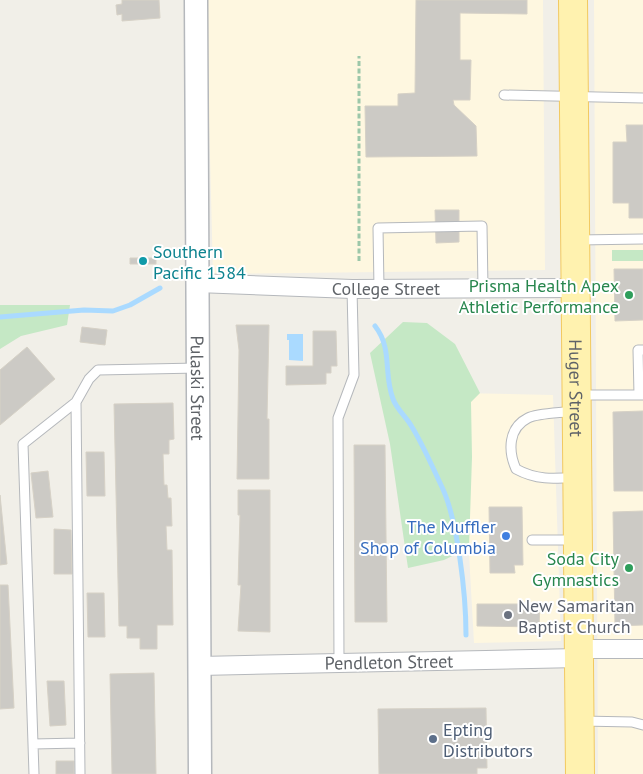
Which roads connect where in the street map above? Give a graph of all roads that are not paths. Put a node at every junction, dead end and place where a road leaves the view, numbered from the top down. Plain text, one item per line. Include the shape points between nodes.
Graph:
1 (196, 0) edge
2 (573, 0) edge
3 (504, 95) dead end
4 (574, 96) junction
5 (643, 98) edge
6 (643, 239) edge
7 (575, 240) junction
8 (198, 283) junction
9 (379, 288) junction
10 (483, 288) junction
11 (576, 288) junction
12 (352, 289) junction
13 (643, 350) edge
14 (198, 368) junction
15 (641, 395) edge
16 (76, 402) junction
17 (577, 403) junction
18 (577, 477) junction
19 (532, 540) dead end
20 (578, 540) junction
21 (643, 649) edge
22 (579, 653) junction
23 (339, 663) junction
24 (200, 666) junction
25 (579, 721) junction
26 (643, 725) edge
27 (80, 743) junction
28 (33, 744) junction
29 (34, 774) edge
30 (80, 774) edge
31 (200, 774) edge
32 (580, 774) edge

1 - 8 street, Pulaski Street
2 - 4 main road, Huger Street
3 - 4 lane
4 - 5 lane
4 - 7 main road, Huger Street
6 - 7 lane
7 - 11 main road, Huger Street
8 - 12 street, College Street
8 - 14 street, Pulaski Street
9 - 10 street, College Street
9 - 10 lane via 378,228 482,226
9 - 12 street, College Street
10 - 11 street, College Street
11 - 17 main road, Huger Street
12 - 23 lane via 354,375 338,418
13 - 15 lane via 638,350
14 - 16 lane via 98,370 89,378
14 - 24 street, Pulaski Street
15 - 17 lane
16 - 27 lane
16 - 28 lane via 25,441 22,448
17 - 18 main road, Huger Street
17 - 18 lane via 528,417 517,427 510,451 516,468 525,474 545,479
18 - 20 main road, Huger Street
19 - 20 lane
20 - 22 main road, Huger Street
21 - 22 street, Pendleton Street
22 - 23 street, Pendleton Street
22 - 25 main road, Huger Street
23 - 24 street, Pendleton Street
24 - 31 street, Pulaski Street
25 - 26 lane
25 - 32 main road, Huger Street
27 - 28 lane
27 - 30 lane
28 - 29 lane

